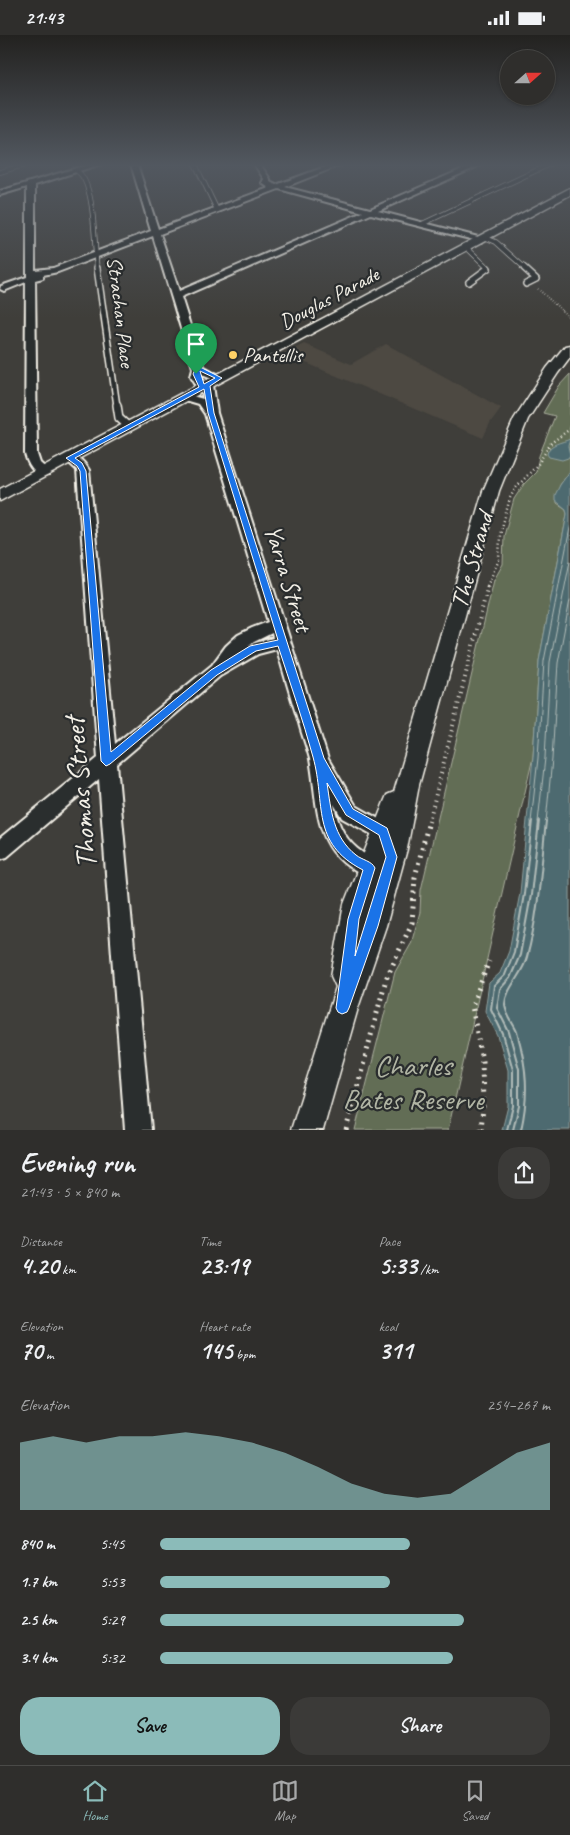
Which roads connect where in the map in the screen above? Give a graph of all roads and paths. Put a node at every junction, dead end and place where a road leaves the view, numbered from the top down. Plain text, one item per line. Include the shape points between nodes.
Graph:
1 (31, 215) edge
2 (90, 215) edge
3 (150, 215) edge
4 (203, 215) edge
5 (363, 215) edge
6 (388, 215) edge
7 (441, 215) edge
8 (526, 215) edge
9 (422, 224) junction
10 (156, 233) junction
11 (481, 238) junction
12 (466, 247) junction
13 (96, 255) junction
14 (30, 278) junction
15 (469, 283) dead end
16 (528, 283) joint
17 (2, 289) edge
18 (176, 296) junction
19 (570, 318) edge
20 (570, 349) edge
21 (198, 368) junction
22 (220, 378) junction
23 (205, 386) junction
24 (185, 397) junction
25 (211, 413) junction
26 (129, 427) junction
27 (570, 429) edge
28 (70, 458) junction
29 (44, 472) junction
30 (0, 496) edge
31 (276, 626) junction
32 (282, 642) junction
33 (214, 672) junction
34 (319, 759) junction
35 (106, 761) junction
36 (407, 785) junction
37 (384, 832) junction
38 (0, 850) edge
39 (381, 862) junction
40 (489, 961) dead end
41 (138, 1130) edge
42 (307, 1130) edge
43 (346, 1130) edge
44 (481, 1130) edge

1 - 14 street
2 - 13 lane, Strachan Place
3 - 10 street, Yarra Street
4 - 10 street
5 - 18 street
6 - 9 street
7 - 9 lane
8 - 11 street, Douglas Parade
9 - 11 street
10 - 13 street
10 - 18 street, Yarra Street
11 - 12 street, Douglas Parade
11 - 16 lane via 496,242 536,279
12 - 15 lane via 488,268
12 - 22 street, Douglas Parade
13 - 14 street
13 - 26 lane, Strachan Place via 119,418
14 - 17 street
14 - 29 street via 31,454 34,465
16 - 19 path
18 - 21 street, Yarra Street
20 - 36 street, The Strand via 521,419 491,491
21 - 22 street
21 - 23 street, Yarra Street via 196,375
22 - 23 street, Douglas Parade
23 - 24 street, Douglas Parade
23 - 25 street, Yarra Street
24 - 25 street via 202,402
24 - 26 street, Douglas Parade
25 - 31 street, Yarra Street
26 - 28 street, Douglas Parade
27 - 43 path via 547,447 542,459 519,483 510,498 500,535 499,560 489,579 415,877 412,923 386,979
28 - 29 street, Douglas Parade
28 - 35 street, Thomas Street via 80,464 83,471
29 - 30 street, Douglas Parade
31 - 32 street, Yarra Street
31 - 33 street via 245,637
32 - 33 street via 254,649
32 - 34 street, Yarra Street
33 - 35 street
34 - 37 street, Yarra Street via 349,812
34 - 39 street, Yarra Street via 326,812 338,844 350,857
35 - 38 street
35 - 41 street, Thomas Street
36 - 37 street, The Strand
36 - 39 street, The Strand
37 - 39 street, The Strand
39 - 42 street, The Strand via 372,926 342,1008
40 - 44 path via 472,1006 482,1061

